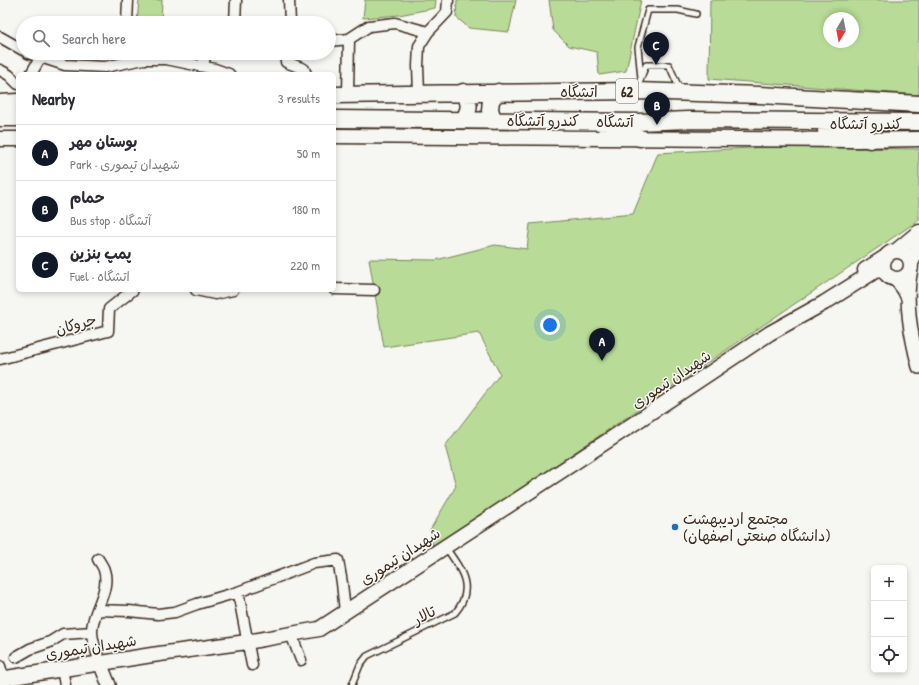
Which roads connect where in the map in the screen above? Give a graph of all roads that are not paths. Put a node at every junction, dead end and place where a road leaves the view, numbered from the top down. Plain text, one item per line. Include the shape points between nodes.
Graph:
1 (128, 0) edge
2 (236, 0) edge
3 (289, 0) edge
4 (448, 0) edge
5 (696, 14) dead end
6 (127, 16) edge
7 (235, 16) edge
8 (290, 16) edge
9 (428, 32) junction
10 (0, 38) edge
11 (350, 39) junction
12 (336, 40) edge
13 (16, 46) edge
14 (39, 60) edge
15 (54, 60) edge
16 (121, 60) edge
17 (181, 60) edge
18 (204, 60) edge
19 (286, 62) dead end
20 (203, 66) junction
21 (0, 70) edge
22 (32, 72) edge
23 (222, 72) edge
24 (305, 72) edge
25 (16, 82) edge
26 (638, 85) junction
27 (463, 92) junction
28 (498, 92) junction
29 (681, 92) junction
30 (419, 93) junction
31 (339, 94) edge
32 (0, 102) edge
33 (16, 102) edge
34 (919, 104) edge
35 (0, 118) edge
36 (16, 118) edge
37 (336, 119) edge
38 (463, 120) junction
39 (494, 120) junction
40 (688, 120) junction
41 (590, 121) junction
42 (919, 122) edge
43 (336, 136) edge
44 (640, 138) junction
45 (0, 139) edge
46 (16, 139) edge
47 (919, 139) edge
48 (870, 140) junction
49 (919, 232) edge
50 (919, 247) edge
51 (890, 265) junction
52 (911, 266) junction
53 (336, 289) edge
54 (374, 290) dead end
55 (130, 292) edge
56 (206, 292) edge
57 (224, 292) edge
58 (908, 298) junction
59 (0, 360) edge
60 (919, 367) edge
61 (445, 547) junction
62 (98, 559) dead end
63 (238, 592) junction
64 (97, 610) junction
65 (345, 612) junction
66 (92, 632) junction
67 (291, 634) junction
68 (247, 642) junction
69 (16, 657) dead end
70 (301, 660) dead end
71 (100, 663) junction
72 (252, 665) dead end
73 (62, 669) junction
74 (2, 677) edge
75 (65, 685) edge
76 (109, 685) edge
77 (352, 685) edge

1 - 6 street
2 - 7 street
3 - 8 street
4 - 9 street via 447,12
5 - 26 lane via 678,10 648,10 638,47
9 - 11 street via 395,23 369,26
9 - 30 street via 419,46
10 - 13 street
11 - 12 street
11 - 31 street
14 - 22 street
15 - 16 street via 65,65 105,67
17 - 20 street
18 - 20 street
19 - 24 street via 304,69
20 - 23 street
21 - 25 street
26 - 28 main road, اتشگاه / 62
26 - 29 main road, اتشگاه / 62
26 - 29 lane via 646,65 669,65
27 - 28 main road, اتشگاه / 62
27 - 30 main road, اتشگاه / 62
27 - 38 main road via 470,105
28 - 39 main road via 491,100 490,110
29 - 34 main road, اتشگاه / 62
30 - 31 main road, اتشگاه / 62
32 - 33 main road
35 - 36 main road
37 - 38 main road, آتشگاه / 62
38 - 39 main road, آتشگاه / 62
39 - 41 main road, آتشگاه / 62
40 - 41 main road, آتشگاه / 62
40 - 42 main road, آتشگاه / 62
40 - 48 main road via 718,130 853,132 863,133
41 - 44 main road
43 - 44 main road, کندرو آتشگاه
44 - 48 main road, کندرو آتشگاه
45 - 46 main road
47 - 48 main road, کندرو آتشگاه
49 - 51 main road, شهیدان تیموری
50 - 52 main road
51 - 52 main road via 905,277
51 - 52 main road via 904,253 908,256
51 - 58 street
51 - 61 main road, شهیدان تیموری via 875,271 818,307 770,333
52 - 58 street
53 - 54 street
55 - 59 street, جروکان via 109,309 108,331
56 - 57 street
58 - 60 street
61 - 65 main road, شهیدان تیموری
61 - 77 lane, تالار via 462,571 465,581 461,606 455,612 367,656 360,665
62 - 64 street via 104,571 105,585
63 - 64 street via 175,612 158,614
63 - 65 street via 314,563 338,560
63 - 68 street
64 - 66 street
65 - 67 main road, شهیدان تیموری via 319,629
66 - 69 street via 63,634
66 - 71 street
67 - 68 main road, شهیدان تیموری
67 - 70 street
68 - 71 main road, شهیدان تیموری
68 - 72 street
71 - 73 main road, شهیدان تیموری
71 - 76 street
73 - 74 main road, شهیدان تیموری
73 - 75 street

